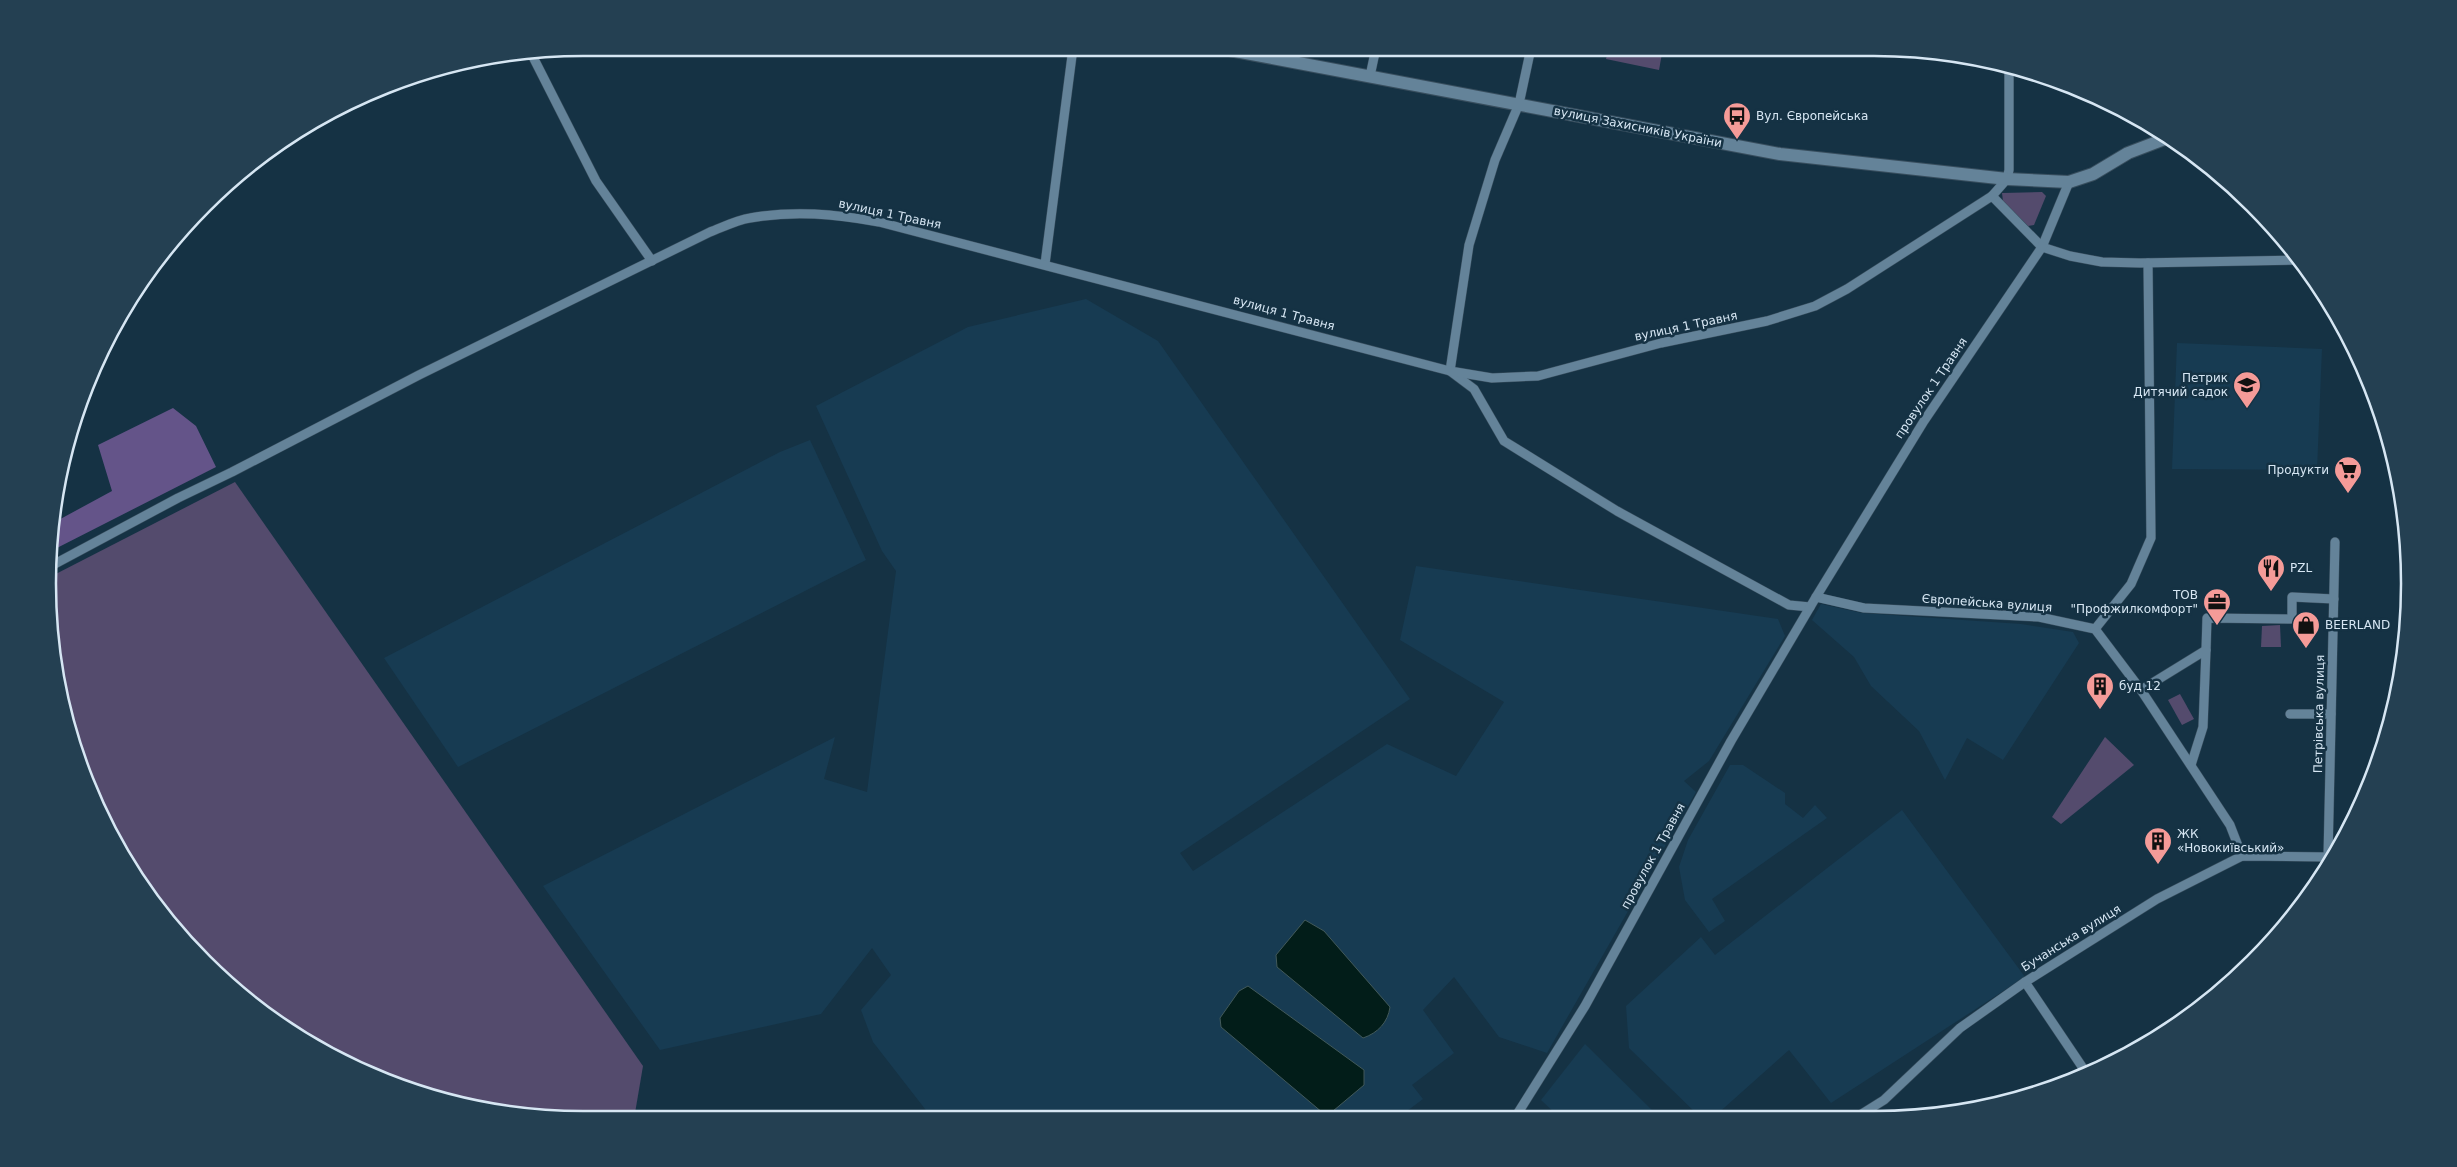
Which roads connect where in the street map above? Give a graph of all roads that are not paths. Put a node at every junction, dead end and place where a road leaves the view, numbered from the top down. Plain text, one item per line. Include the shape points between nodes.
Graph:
1 (1072, 56) edge
2 (1266, 56) edge
3 (1374, 56) edge
4 (1529, 56) edge
5 (534, 59) edge
6 (2009, 74) edge
7 (1370, 76) junction
8 (1518, 104) junction
9 (2160, 141) edge
10 (2007, 179) junction
11 (2069, 182) junction
12 (1992, 196) junction
13 (2042, 247) junction
14 (2290, 260) edge
15 (652, 261) junction
16 (2148, 263) junction
17 (1045, 264) junction
18 (1450, 371) junction
19 (2335, 542) dead end
20 (57, 564) edge
21 (1816, 597) junction
22 (2334, 599) junction
23 (1810, 607) junction
24 (2095, 629) junction
25 (2206, 650) junction
26 (2141, 690) junction
27 (2290, 714) dead end
28 (2331, 714) junction
29 (2191, 765) junction
30 (2329, 848) edge
31 (2242, 856) junction
32 (2324, 857) edge
33 (2025, 982) junction
34 (2083, 1067) edge
35 (1519, 1111) edge
36 (1870, 1111) edge

1 - 17 street
2 - 7 street, вулиця Захисників України
3 - 7 street
4 - 8 street
5 - 15 street via 596,181
6 - 10 street
7 - 8 street, вулиця Захисників України
8 - 10 street, вулиця Захисників України via 1780,154
8 - 18 street via 1495,160 1469,245
9 - 11 street, вулиця Захисників України via 2093,174
10 - 11 street, вулиця Захисників України
10 - 12 street, вулиця 1 Травня
11 - 13 street, провулок 1 Травня
12 - 13 street
12 - 18 street, вулиця 1 Травня via 1815,306 1767,321 1661,343 1538,376 1492,378
13 - 16 street via 2102,262
13 - 21 street, провулок 1 Травня via 1924,421
14 - 16 street
15 - 17 street, вулиця 1 Травня via 710,232 749,218 796,212 835,214 879,222
15 - 20 street, вулиця 1 Травня via 419,375
16 - 24 street via 2151,538 2131,584
17 - 18 street, вулиця 1 Травня
18 - 23 street via 1474,389 1504,441 1617,511 1781,600
19 - 22 street, Петрівська вулиця
21 - 23 street, провулок 1 Травня
21 - 24 street, Європейська вулиця via 1864,608 2038,617
22 - 25 street via 2292,598 2292,619 2207,618
22 - 28 street, Петрівська вулиця
23 - 35 street, провулок 1 Травня via 1731,741 1585,1006
24 - 26 street
25 - 26 street
25 - 29 street via 2203,727
26 - 29 street
27 - 28 street
28 - 30 street, Петрівська вулиця
29 - 31 street via 2230,825
31 - 32 street, Бучанська вулиця
31 - 33 street, Бучанська вулиця via 2157,899
33 - 34 street
33 - 36 street, Бучанська вулиця via 1960,1028

